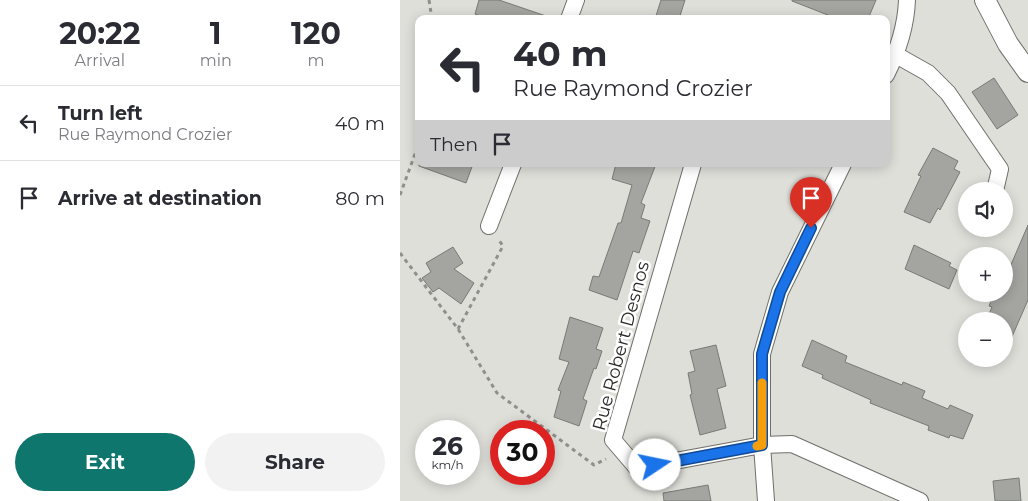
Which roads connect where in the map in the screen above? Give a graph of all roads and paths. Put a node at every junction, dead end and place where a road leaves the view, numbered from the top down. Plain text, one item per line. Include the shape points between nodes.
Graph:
1 (430, 0) edge
2 (576, 0) edge
3 (907, 0) edge
4 (985, 0) edge
5 (432, 15) edge
6 (570, 15) edge
7 (896, 54) junction
8 (890, 67) edge
9 (1028, 72) edge
10 (415, 154) edge
11 (512, 167) edge
12 (692, 167) edge
13 (842, 167) edge
14 (997, 182) edge
15 (400, 195) edge
16 (489, 226) joint
17 (400, 253) edge
18 (458, 328) junction
19 (762, 445) junction
20 (623, 452) junction
21 (766, 501) edge
22 (920, 501) edge

1 - 5 path
2 - 6 street
3 - 7 street via 906,18
4 - 9 street via 1008,44
7 - 8 street
7 - 14 street via 928,73 948,93 1000,169
10 - 15 path
11 - 16 street
12 - 20 street, Rue Robert Desnos via 613,440
13 - 19 street via 780,292 762,354
16 - 18 path via 503,246
17 - 18 path
18 - 20 path via 498,393 594,465
19 - 20 street, Rue Robert Desnos via 637,468
19 - 21 street
19 - 22 street via 792,444

